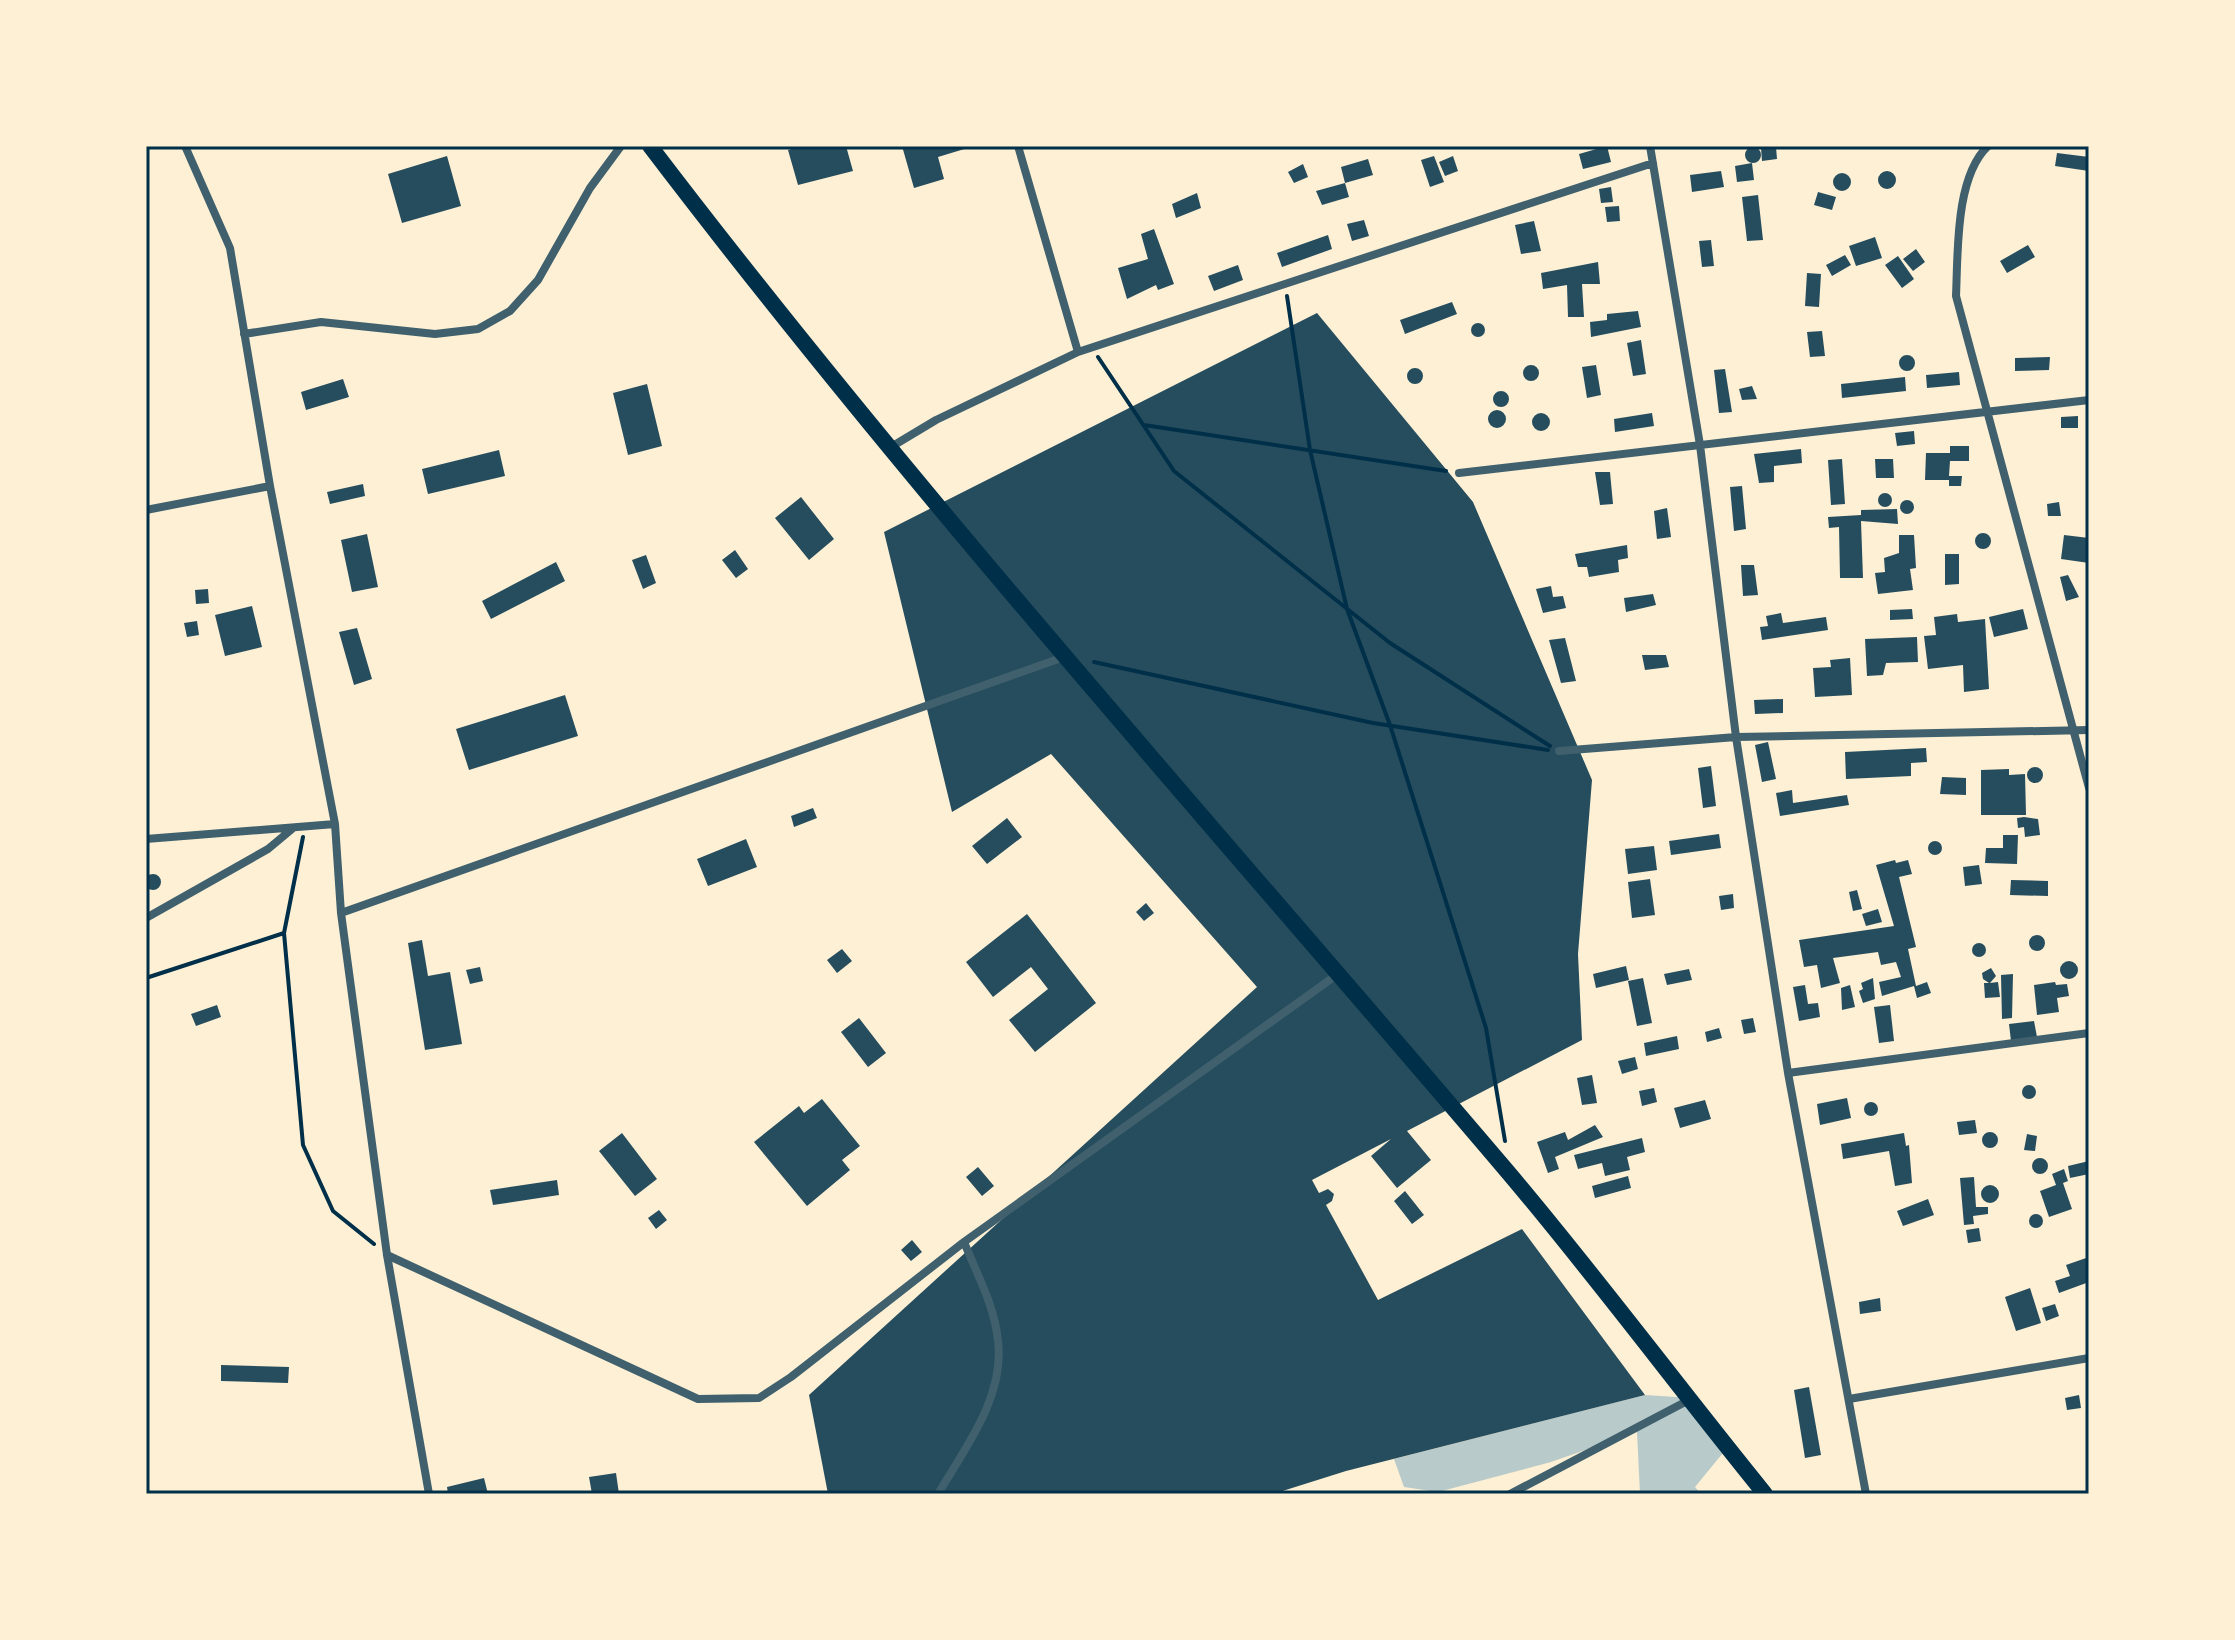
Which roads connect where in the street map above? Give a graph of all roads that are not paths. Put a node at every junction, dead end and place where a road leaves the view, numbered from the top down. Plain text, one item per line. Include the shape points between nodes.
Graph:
1 (185, 146) edge
2 (621, 146) edge
3 (650, 146) edge
4 (1018, 146) edge
5 (1650, 146) edge
6 (1988, 146) edge
7 (1653, 163) junction
8 (244, 334) junction
9 (1078, 352) junction
10 (2089, 400) edge
11 (1984, 412) junction
12 (1700, 445) junction
13 (891, 447) junction
14 (1459, 473) road end
15 (270, 486) junction
16 (146, 510) edge
17 (1065, 656) junction
18 (2089, 730) edge
19 (2073, 731) junction
20 (1736, 737) junction
21 (1559, 751) road end
22 (2089, 788) edge
23 (335, 824) junction
24 (292, 828) junction
25 (146, 839) edge
26 (341, 913) junction
27 (146, 918) edge
28 (1338, 974) junction
29 (2089, 1033) edge
30 (1788, 1073) junction
31 (964, 1242) junction
32 (387, 1255) junction
33 (2089, 1358) edge
34 (1849, 1399) junction
35 (1689, 1400) junction
36 (429, 1494) edge
37 (938, 1494) edge
38 (1510, 1494) edge
39 (1765, 1494) edge
40 (1866, 1494) edge

1 - 8 street via 230,248
2 - 8 street via 590,188 538,280 510,311 478,329 435,334 321,322
3 - 13 main road via 760,290
4 - 9 street
5 - 7 street
6 - 11 street via 1972,166 1960,224 1956,296
7 - 9 street
7 - 12 street
8 - 15 street
9 - 13 street
10 - 11 street
11 - 12 street
11 - 19 street
12 - 14 street
12 - 20 street
13 - 17 main road
15 - 16 street
15 - 23 street
17 - 26 street
17 - 28 main road
18 - 19 street
19 - 20 street
19 - 22 street
20 - 21 street
20 - 30 street
23 - 24 street
23 - 26 street
24 - 25 street
24 - 27 street via 268,849
26 - 32 street
28 - 31 street
28 - 35 main road via 1519,1185
29 - 30 street
30 - 34 street
31 - 32 street via 791,1377 759,1398 730,1401 698,1399
31 - 37 street via 991,1308 999,1342 997,1377 983,1416
32 - 36 street
33 - 34 street
34 - 40 street
35 - 38 street
35 - 39 main road

